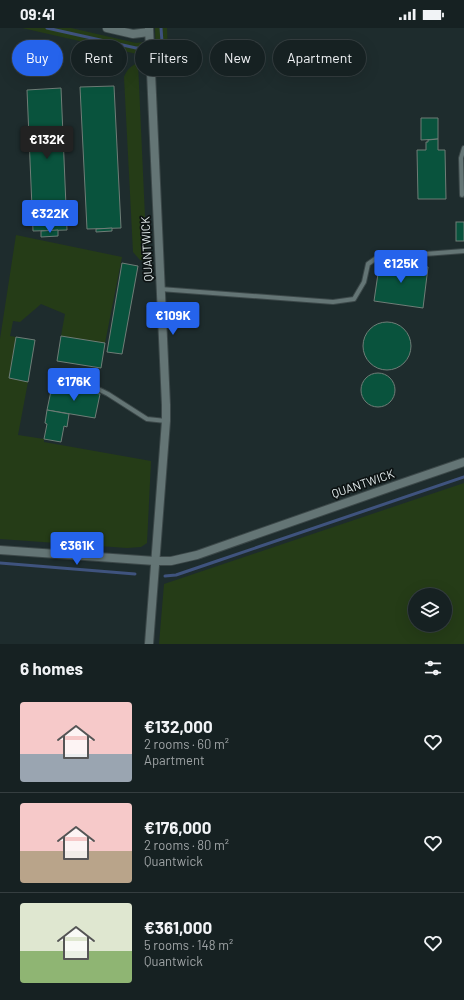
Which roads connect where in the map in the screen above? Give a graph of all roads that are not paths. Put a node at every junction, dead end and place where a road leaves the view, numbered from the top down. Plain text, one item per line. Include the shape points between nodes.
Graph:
1 (107, 28) edge
2 (149, 30) edge
3 (464, 148) edge
4 (462, 195) dead end
5 (464, 250) edge
6 (160, 289) junction
7 (55, 375) dead end
8 (166, 421) junction
9 (464, 462) edge
10 (0, 550) edge
11 (155, 561) junction
12 (149, 644) edge

1 - 2 street, QUANTWICK via 133,34
2 - 6 street, QUANTWICK
3 - 4 lane via 461,158
5 - 6 lane via 412,255 382,254 368,264 364,282 354,299 333,302
6 - 8 street, QUANTWICK
7 - 8 lane via 86,383 147,419
8 - 11 street, QUANTWICK
9 - 11 street, QUANTWICK via 197,555 172,561
10 - 11 street, QUANTWICK
11 - 12 street, QUANTWICK

